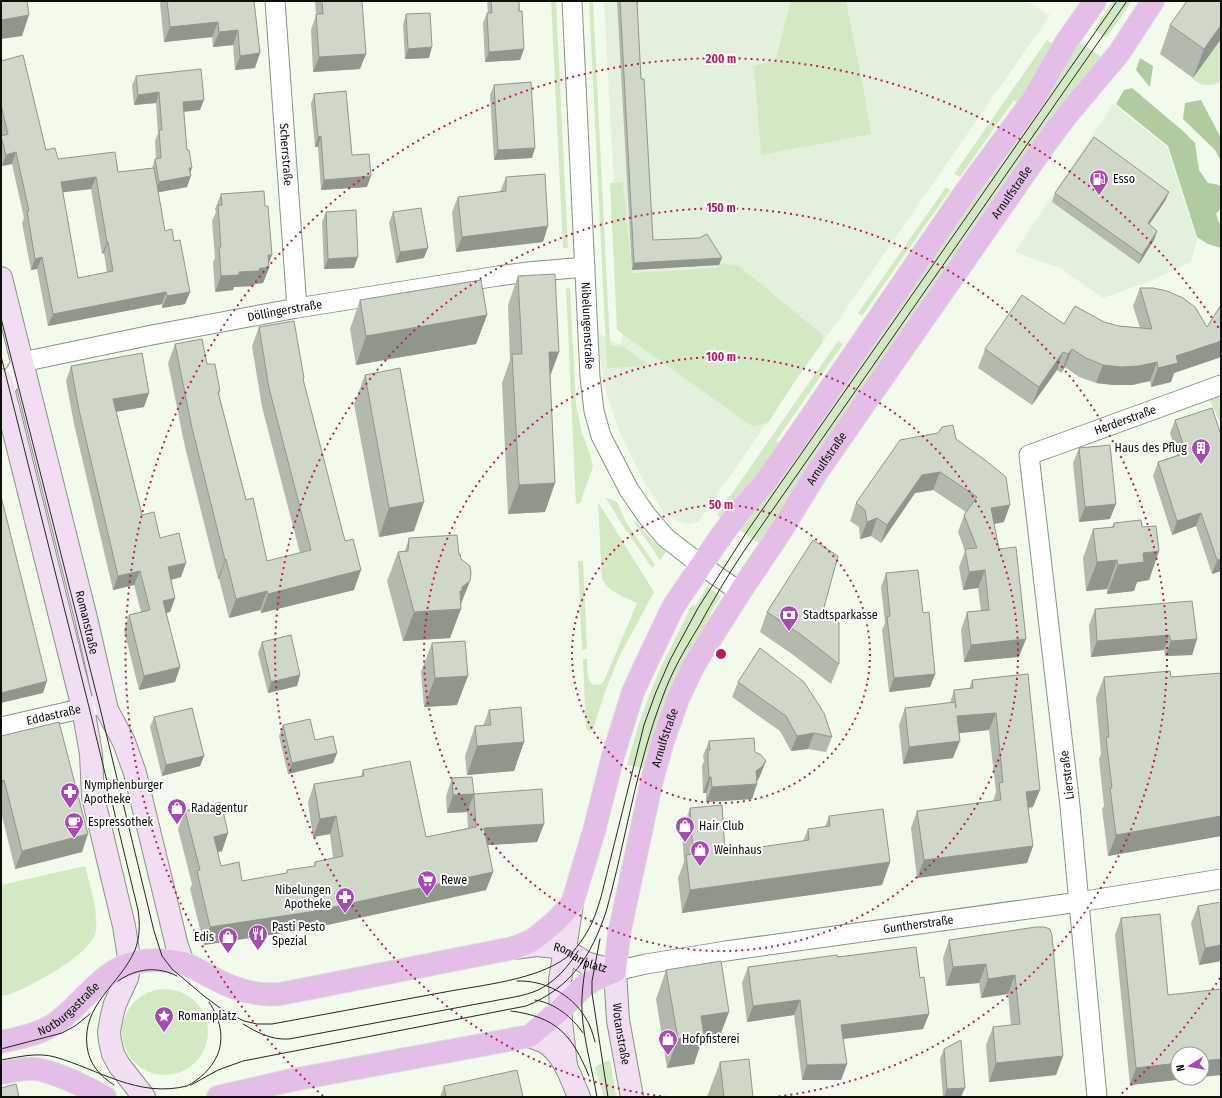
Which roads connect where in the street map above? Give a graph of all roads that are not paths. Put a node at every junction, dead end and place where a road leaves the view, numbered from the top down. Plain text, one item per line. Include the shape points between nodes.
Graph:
1 (275, 1) edge
2 (572, 1) edge
3 (1095, 1) edge
4 (1153, 1) edge
5 (585, 267) junction
6 (1, 278) edge
7 (297, 308) junction
8 (22, 362) junction
9 (1221, 385) edge
10 (2, 387) edge
11 (1029, 455) joint
12 (701, 565) junction
13 (740, 592) junction
14 (106, 703) junction
15 (83, 708) junction
16 (1, 728) edge
17 (1221, 879) edge
18 (1079, 902) junction
19 (572, 904) junction
20 (514, 948) junction
21 (564, 949) junction
22 (183, 963) junction
23 (130, 964) junction
24 (615, 971) junction
25 (560, 1010) junction
26 (530, 1036) junction
27 (1, 1042) edge
28 (566, 1066) junction
29 (1, 1073) edge
30 (105, 1097) edge
31 (144, 1097) edge
32 (218, 1097) edge
33 (579, 1097) edge
34 (632, 1097) edge
35 (1097, 1097) edge

1 - 7 street, Scherrstraße
2 - 5 street, Nibelungenstraße
3 - 12 main road via 1065,44 1033,100 966,191 793,443
4 - 13 main road, Arnulfstraße via 1119,53 1046,142 817,472
5 - 7 street, Döllingerstraße via 505,275
5 - 12 street, Nibelungenstraße via 590,376 594,411 601,436 625,484 647,516 666,538
6 - 8 main road, Romanstraße
7 - 8 street, Döllingerstraße via 152,334
8 - 10 street
8 - 14 main road, Romanstraße
9 - 11 street, Herderstraße
10 - 15 main road, Romanstraße
11 - 18 street, Lierstraße
12 - 13 street, Nibelungenstraße
12 - 19 main road via 673,607 633,692
13 - 24 main road, Arnulfstraße via 694,665 663,741 641,828 619,934
14 - 15 street, Eddastraße
14 - 22 main road, Romanstraße via 135,773
15 - 16 street, Eddastraße
15 - 23 main road, Romanstraße via 91,754 93,797 124,926
17 - 18 street, Guntherstraße
18 - 24 street, Guntherstraße via 764,946
18 - 35 street, Lierstraße
19 - 20 main road via 556,922 533,940
19 - 21 main road
20 - 21 main road, Romanplatz via 542,946
20 - 22 main road, Romanplatz via 271,995 228,985
21 - 24 main road, Romanplatz via 586,963
21 - 25 main road
22 - 23 main road, Romanplatz via 149,960
23 - 27 main road, Notburgastraße via 104,979 52,1026
23 - 31 main road via 127,978 115,1004 109,1032 113,1054
24 - 25 main road, Romanplatz via 583,987
24 - 34 main road, Wotanstraße via 618,1020
25 - 26 main road, Romanplatz
25 - 28 main road
26 - 28 main road via 545,1042
26 - 32 main road
28 - 33 main road
29 - 30 main road via 41,1070

